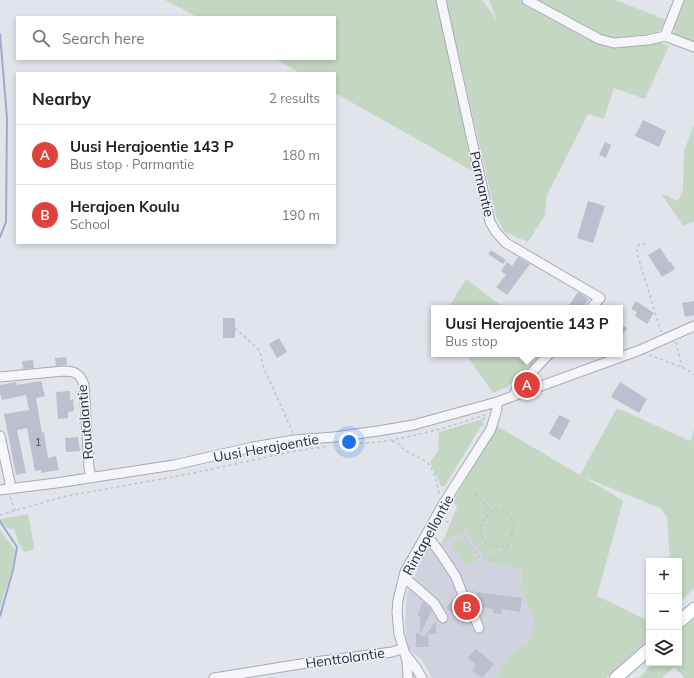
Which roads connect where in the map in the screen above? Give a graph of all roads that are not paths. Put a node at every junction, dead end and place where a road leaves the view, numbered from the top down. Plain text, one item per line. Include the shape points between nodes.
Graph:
1 (441, 0) edge
2 (527, 0) edge
3 (679, 0) edge
4 (665, 36) junction
5 (694, 47) edge
6 (594, 305) edge
7 (694, 326) edge
8 (623, 356) edge
9 (546, 357) edge
10 (621, 357) edge
11 (0, 377) edge
12 (513, 396) junction
13 (497, 406) junction
14 (0, 436) edge
15 (92, 478) junction
16 (10, 488) junction
17 (0, 490) edge
18 (425, 537) junction
19 (404, 577) junction
20 (694, 609) edge
21 (443, 618) dead end
22 (682, 619) edge
23 (479, 628) dead end
24 (646, 652) edge
25 (405, 653) junction
26 (214, 678) edge
27 (408, 678) edge
28 (422, 678) edge
29 (616, 678) edge

1 - 6 street, Parmantie via 490,222 506,243 600,298
2 - 4 street via 608,42 648,40
3 - 4 street
4 - 5 street
7 - 8 street, Uusi Herajoentie
9 - 12 street
10 - 12 street, Uusi Herajoentie
11 - 15 street, Rautalantie via 63,371 79,375 84,385 89,468
12 - 13 street, Uusi Herajoentie
13 - 15 street, Uusi Herajoentie via 413,425 334,437 294,440 174,465
13 - 18 street, Rintapellontie via 491,429
14 - 16 street
15 - 16 street, Uusi Herajoentie
16 - 17 street, Uusi Herajoentie
18 - 19 street, Rintapellontie
18 - 23 street via 432,542 456,577
19 - 21 street via 434,603
19 - 25 street, Rintapellontie via 397,612 398,634
20 - 22 main road
24 - 29 main road
25 - 26 street, Henttolantie via 398,650
25 - 27 street, Rintapellontie
25 - 28 street

